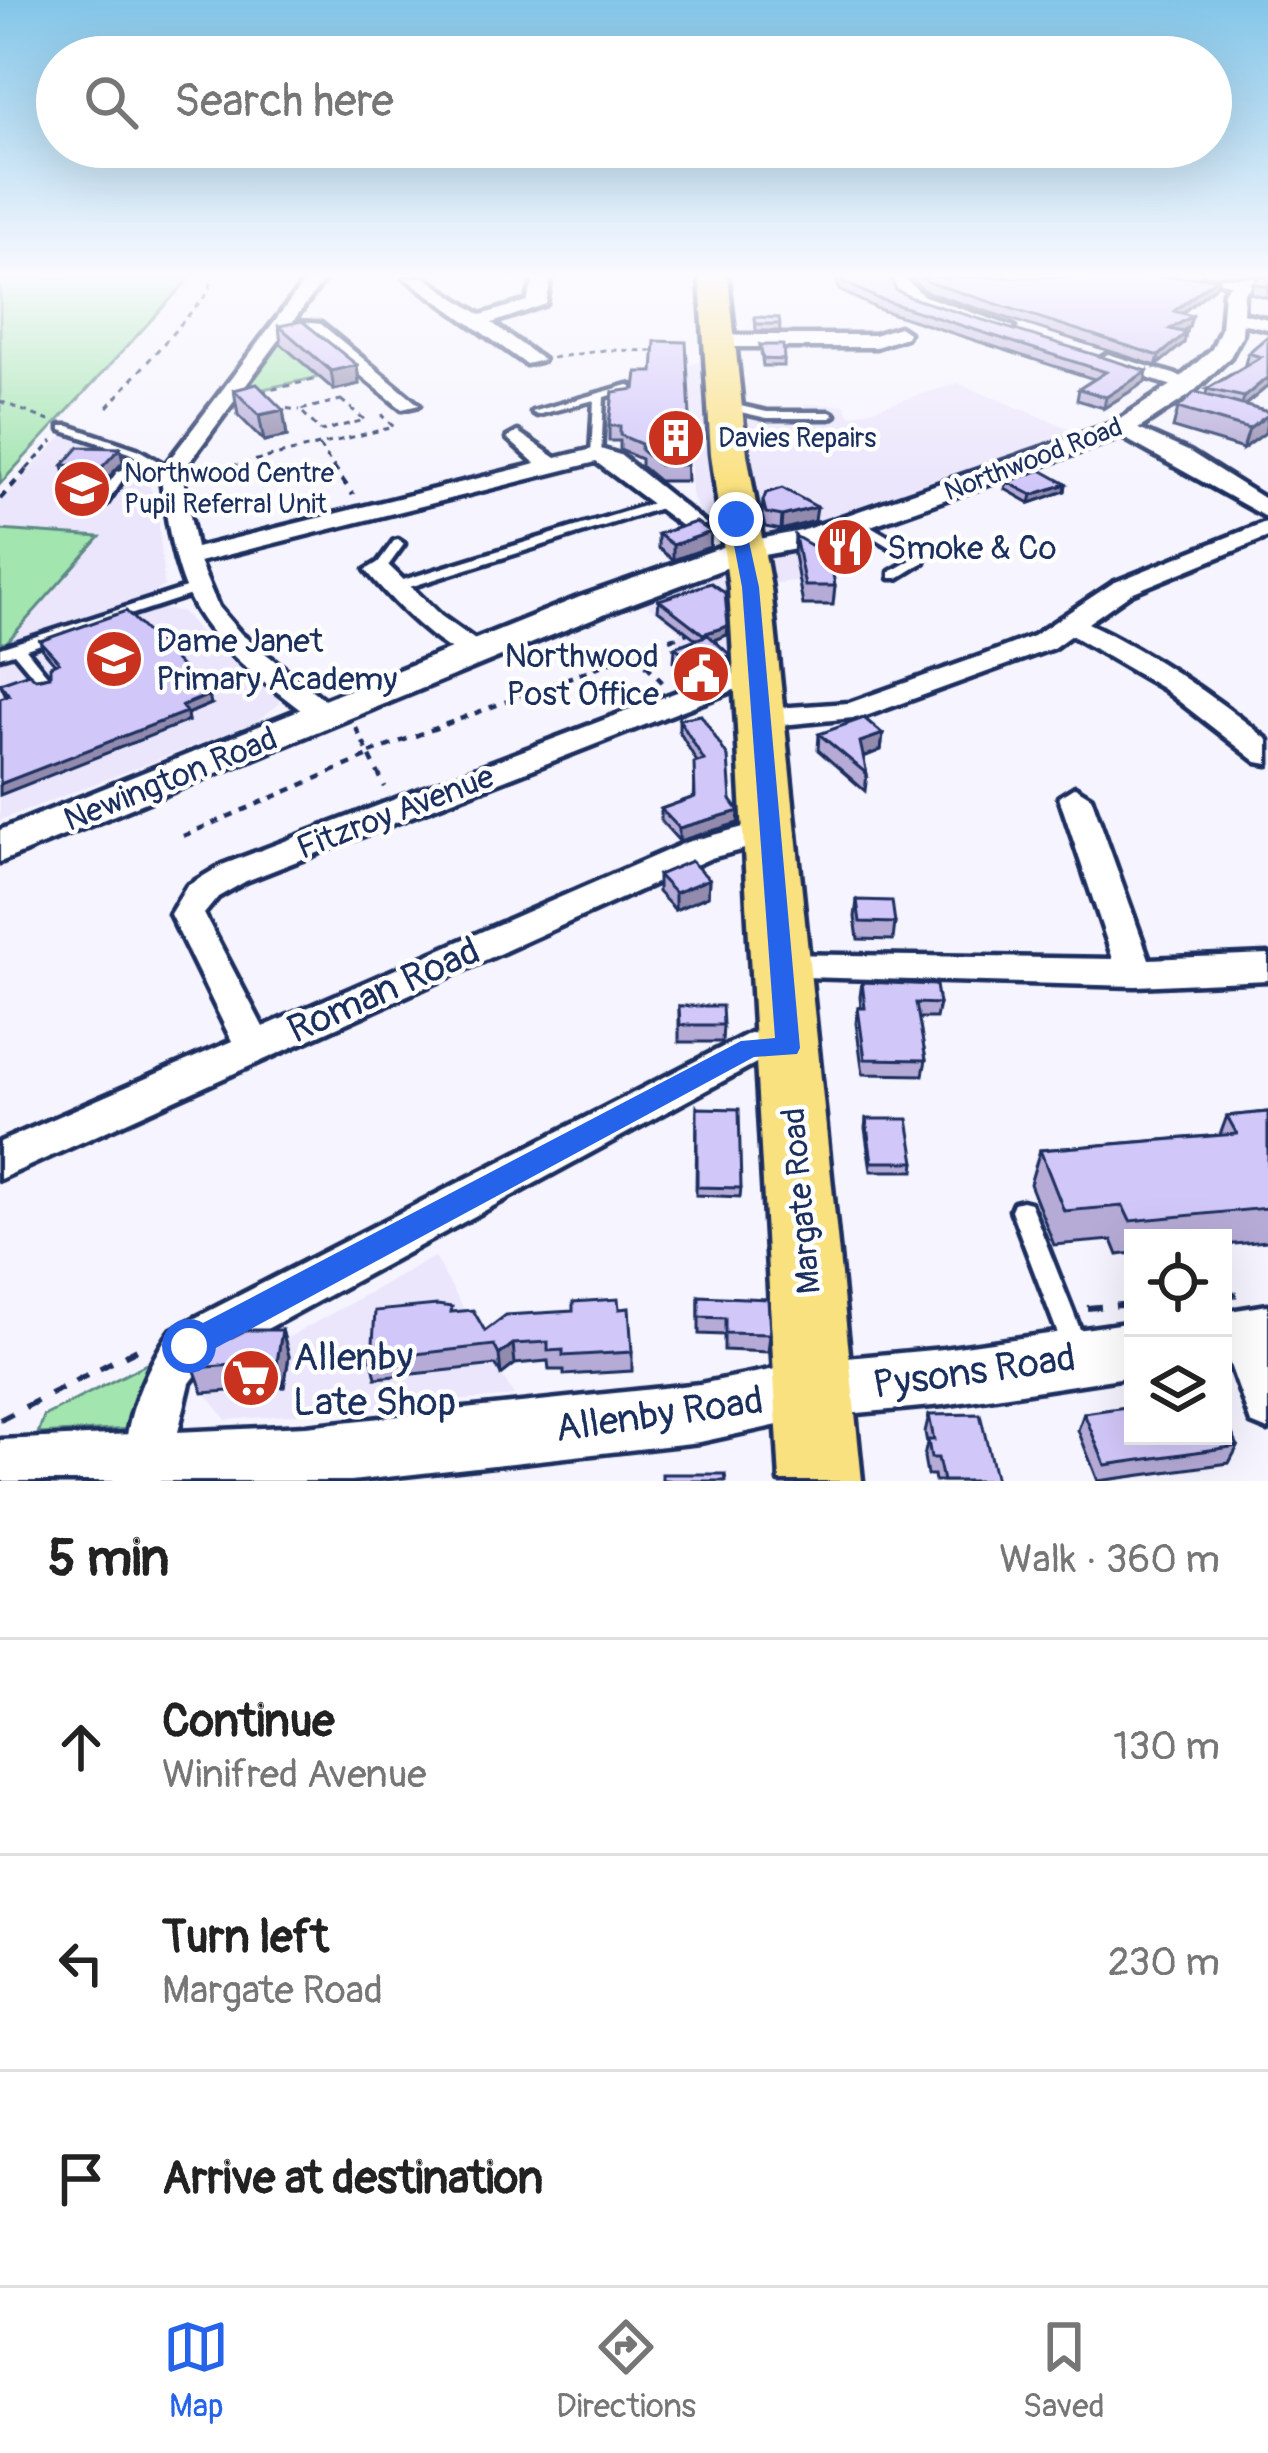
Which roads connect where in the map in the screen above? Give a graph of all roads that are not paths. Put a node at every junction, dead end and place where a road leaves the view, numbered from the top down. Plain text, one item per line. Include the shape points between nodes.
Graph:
1 (264, 346) edge
2 (337, 346) edge
3 (512, 346) edge
4 (720, 346) edge
5 (1226, 346) edge
6 (1089, 354) edge
7 (532, 360) road end
8 (628, 388) edge
9 (1180, 395) junction
10 (599, 396) junction
11 (409, 405) road end
12 (724, 406) junction
13 (830, 415) dead end
14 (65, 428) road end
15 (1123, 428) junction
16 (522, 432) joint
17 (597, 455) junction
18 (552, 466) junction
19 (165, 471) junction
20 (102, 502) dead end
21 (666, 502) junction
22 (1268, 511) edge
23 (857, 522) junction
24 (1268, 528) edge
25 (718, 537) junction
26 (398, 544) dead end
27 (185, 558) junction
28 (894, 575) dead end
29 (386, 579) junction
30 (198, 588) junction
31 (1067, 623) junction
32 (17, 647) junction
33 (0, 652) edge
34 (476, 653) junction
35 (44, 680) edge
36 (759, 698) junction
37 (335, 711) junction
38 (1268, 755) edge
39 (1075, 797) dead end
40 (770, 831) junction
41 (0, 847) edge
42 (779, 967) junction
43 (1268, 967) edge
44 (1136, 973) junction
45 (254, 1046) junction
46 (788, 1048) junction
47 (0, 1161) edge
48 (1022, 1210) dead end
49 (1245, 1335) edge
50 (1105, 1352) edge
51 (814, 1389) junction
52 (1268, 1406) edge
53 (148, 1464) junction
54 (303, 1469) edge
55 (0, 1470) edge
56 (821, 1481) edge

1 - 19 street
2 - 11 street
3 - 7 street
4 - 12 main road, Margate Road
5 - 9 street, Northwood Road
6 - 9 street
8 - 10 lane
9 - 15 street, Northwood Road
10 - 16 lane
10 - 17 lane
12 - 13 lane
12 - 25 main road, Margate Road
14 - 19 lane via 106,439
15 - 22 street
15 - 23 street, Northwood Road
16 - 18 street
17 - 18 street
17 - 21 street
18 - 27 street
19 - 20 lane via 121,474
19 - 27 street
21 - 25 street
21 - 29 lane
23 - 25 street, Northwood Road via 782,546
23 - 28 lane via 918,562
24 - 31 street, Fitzroy Avenue via 1122,589
25 - 34 main road, Newington Road
25 - 36 main road, Margate Road via 752,609
26 - 29 lane
27 - 30 street
29 - 34 street
30 - 32 lane
30 - 37 street via 206,608 260,663
31 - 36 street, Fitzroy Avenue via 1043,642 853,711
31 - 38 street via 1201,697
32 - 33 lane
32 - 35 lane
34 - 37 main road, Newington Road
36 - 40 main road, Margate Road
36 - 45 street, Fitzroy Avenue via 729,682 234,873 190,903 187,914
37 - 41 main road, Newington Road
39 - 44 street
40 - 42 main road, Margate Road
40 - 45 street, Roman Road via 698,850
42 - 44 street
42 - 46 main road, Margate Road
43 - 44 street
45 - 47 street, Roman Road
46 - 51 main road, Margate Road
46 - 53 street via 750,1048 189,1346 168,1374
48 - 50 lane
49 - 52 street
50 - 51 street, Pysons Road
51 - 54 street, Allenby Road via 700,1414
51 - 56 main road, Margate Road
53 - 54 street, Allenby Road
53 - 55 street, Allenby Road

